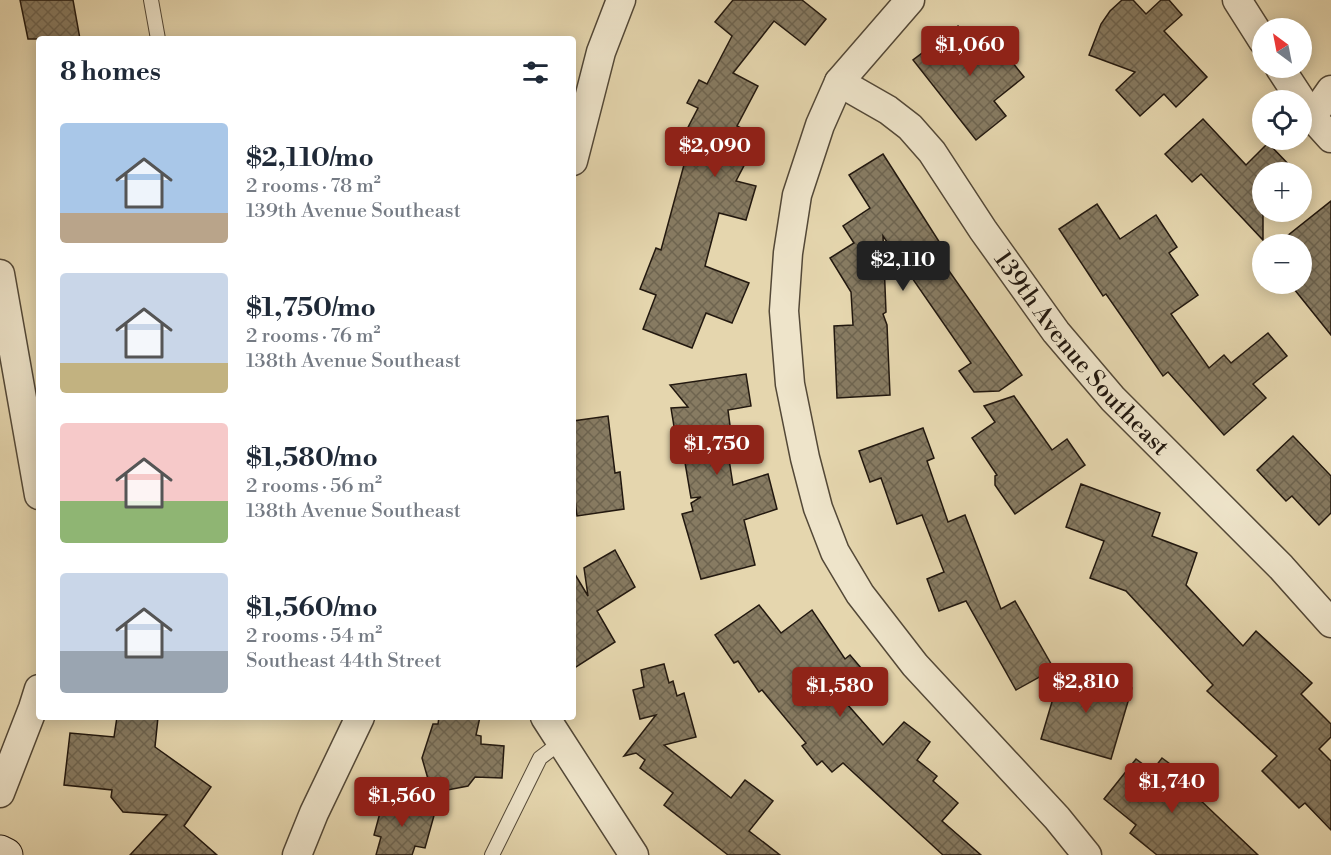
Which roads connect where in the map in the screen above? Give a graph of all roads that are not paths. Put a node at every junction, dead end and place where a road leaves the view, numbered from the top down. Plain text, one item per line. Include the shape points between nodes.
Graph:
1 (151, 0) edge
2 (621, 0) edge
3 (910, 0) edge
4 (1237, 0) edge
5 (1252, 23) edge
6 (157, 36) edge
7 (839, 82) junction
8 (1331, 90) edge
9 (1312, 102) edge
10 (1312, 115) edge
11 (1331, 138) edge
12 (576, 149) edge
13 (0, 274) edge
14 (36, 478) edge
15 (1331, 623) edge
16 (36, 698) edge
17 (359, 720) edge
18 (547, 720) edge
19 (561, 741) junction
20 (0, 793) edge
21 (0, 852) edge
22 (6, 855) edge
23 (297, 855) edge
24 (492, 855) edge
25 (634, 855) edge
26 (1087, 855) edge

1 - 6 lane
2 - 12 street via 601,52
3 - 7 street
4 - 5 street
7 - 15 street, 139th Avenue Southeast via 910,127 932,152 1056,332 1113,399 1281,567
7 - 26 street via 797,195 784,311 790,384 818,508 835,552 860,594 915,665
8 - 9 street
10 - 11 street
13 - 14 street
16 - 20 street
17 - 23 street
18 - 19 street
19 - 24 lane via 540,758
19 - 25 street
21 - 22 street

